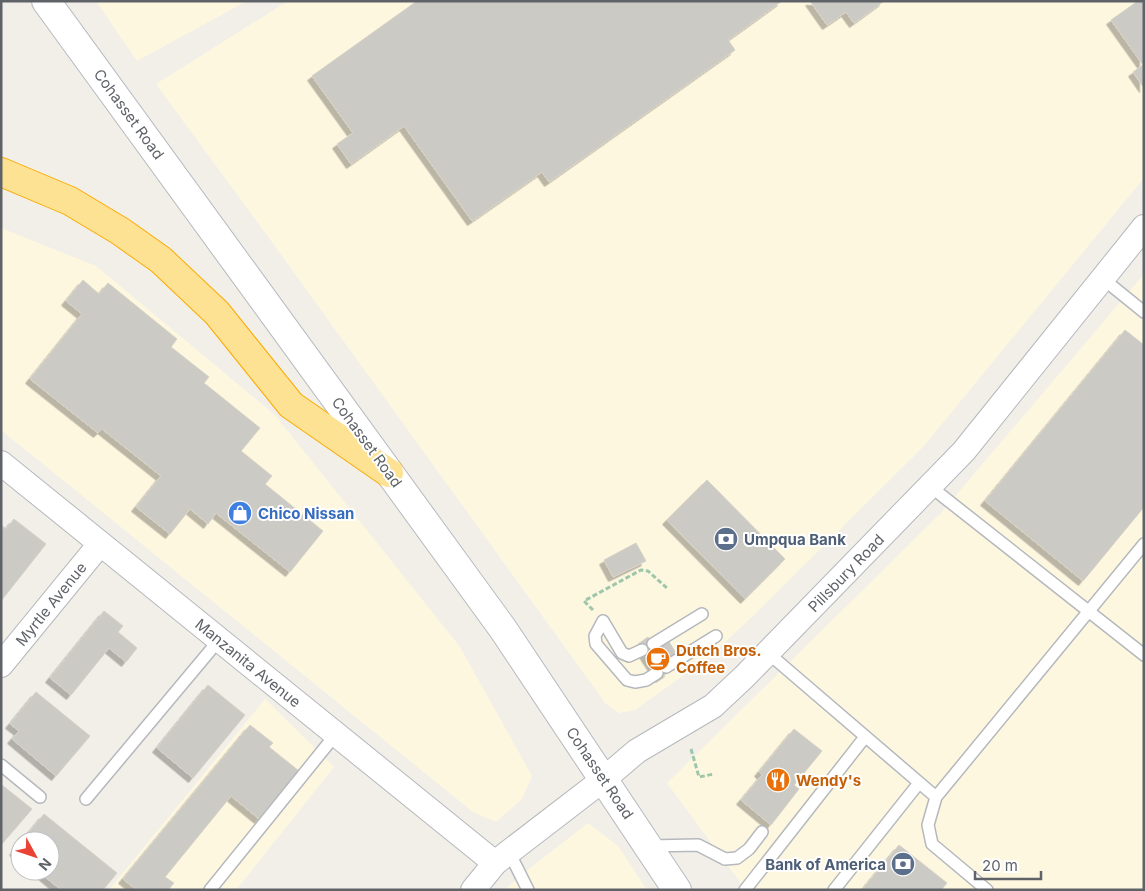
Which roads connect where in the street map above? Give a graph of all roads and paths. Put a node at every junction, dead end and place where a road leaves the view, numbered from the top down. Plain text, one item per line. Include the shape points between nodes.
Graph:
1 (46, 1) edge
2 (1, 172) edge
3 (1144, 227) edge
4 (1102, 278) junction
5 (1144, 312) edge
6 (1, 463) edge
7 (389, 473) junction
8 (931, 487) junction
9 (100, 544) junction
10 (1144, 544) edge
11 (668, 589) dead end
12 (584, 600) dead end
13 (1088, 611) junction
14 (702, 614) dead end
15 (716, 636) dead end
16 (219, 640) junction
17 (653, 644) dead end
18 (642, 650) dead end
19 (768, 653) junction
20 (1144, 655) edge
21 (1, 665) edge
22 (336, 734) junction
23 (865, 737) junction
24 (691, 749) dead end
25 (1, 764) edge
26 (714, 774) dead end
27 (604, 779) junction
28 (919, 782) junction
29 (40, 797) dead end
30 (936, 797) junction
31 (86, 799) dead end
32 (762, 832) dead end
33 (648, 846) junction
34 (502, 857) junction
35 (982, 888) edge
36 (210, 890) edge
37 (473, 890) edge
38 (528, 890) edge
39 (677, 890) edge
40 (745, 890) edge
41 (834, 890) edge

1 - 7 main road, Cohasset Road
2 - 7 highway via 70,201 161,260 217,312 291,405
3 - 4 street, Pillsbury Road
4 - 5 lane
4 - 8 street, Pillsbury Road via 964,451
6 - 9 street, Manzanita Avenue
7 - 27 main road, Cohasset Road via 507,635
8 - 13 lane
8 - 19 street, Pillsbury Road
9 - 16 street, Manzanita Avenue
9 - 21 street, Myrtle Avenue
10 - 13 lane
11 - 12 path via 641,570
13 - 20 lane
13 - 30 lane
14 - 17 lane
15 - 18 lane via 646,680 635,682 627,680 596,644 595,636 603,621 622,653 629,656
16 - 22 street, Manzanita Avenue
16 - 31 lane
19 - 23 lane
19 - 27 street, Pillsbury Road via 713,706 637,751
22 - 34 street, Manzanita Avenue
22 - 36 lane
23 - 28 lane
23 - 40 lane
24 - 26 path via 699,777
25 - 29 lane
27 - 33 main road, Cohasset Road
27 - 34 street, Pillsbury Road
28 - 30 lane
28 - 41 lane
30 - 35 lane via 928,825 932,844
32 - 33 lane via 737,858 725,859 698,845
33 - 39 main road, Cohasset Road
34 - 37 street, Pillsbury Road
34 - 38 lane

